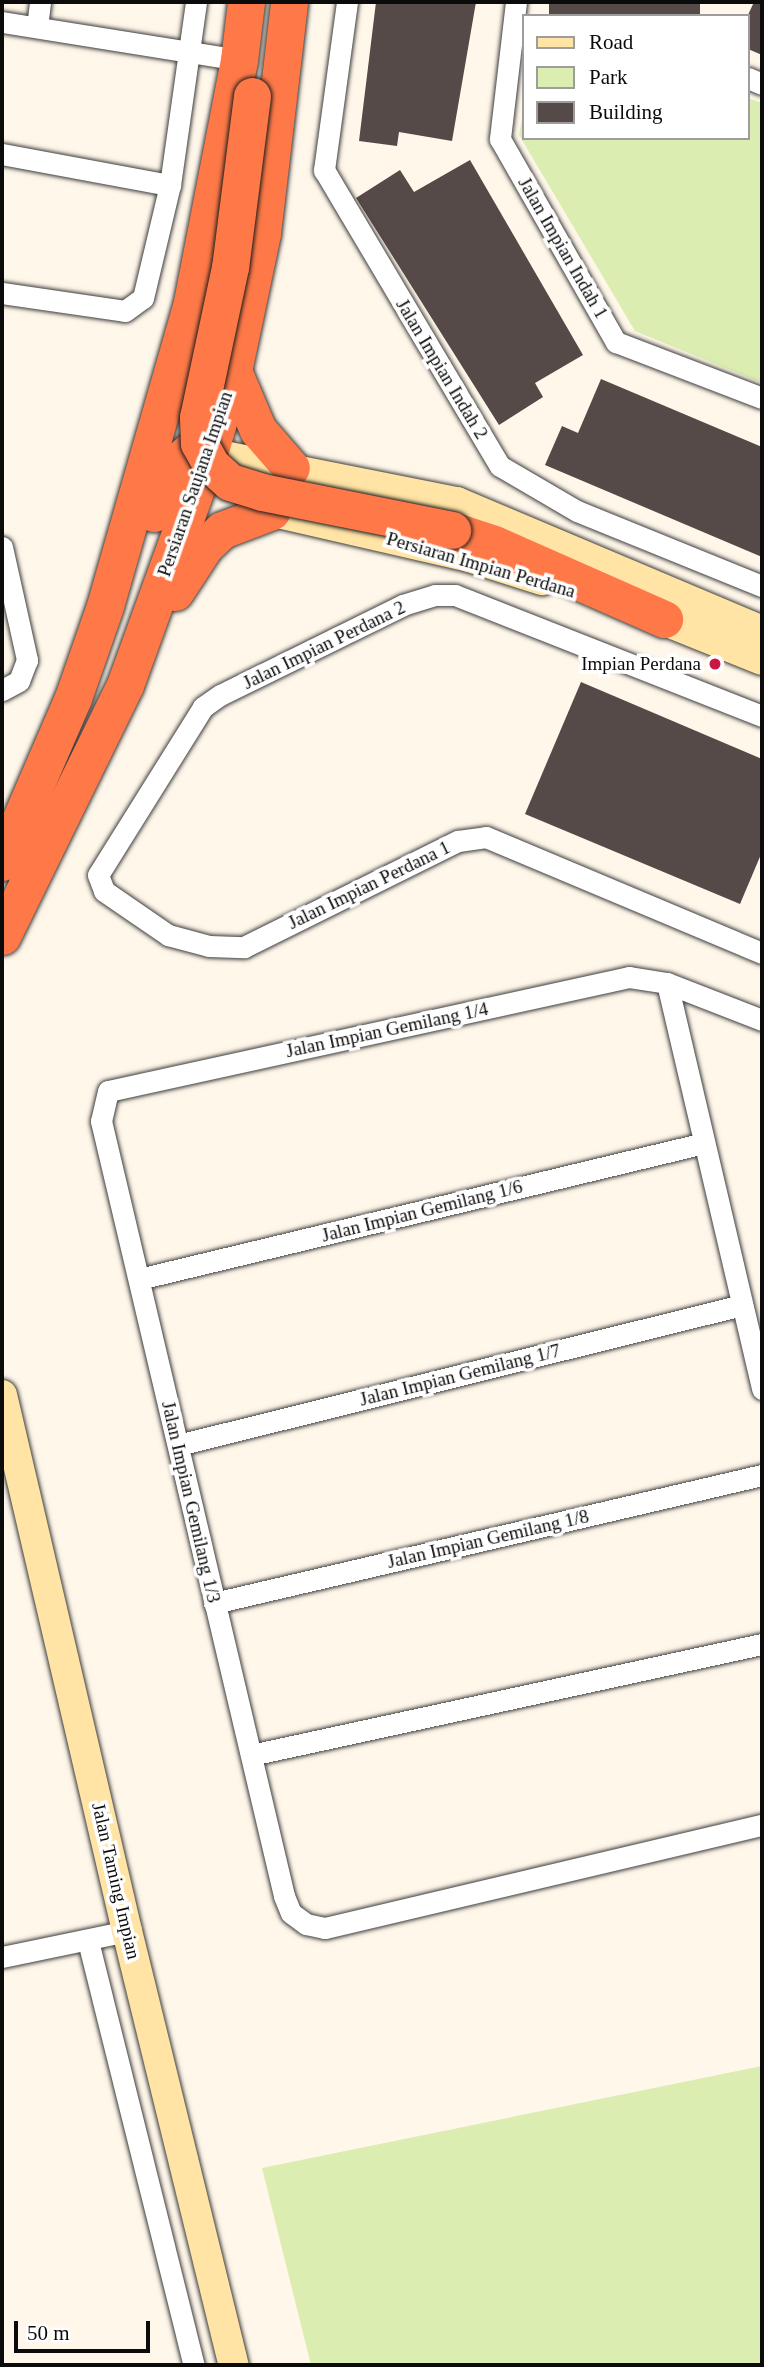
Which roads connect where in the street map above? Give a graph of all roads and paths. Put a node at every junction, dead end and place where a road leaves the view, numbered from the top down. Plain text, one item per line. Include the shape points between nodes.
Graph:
1 (40, 2) edge
2 (196, 2) edge
3 (246, 2) edge
4 (252, 2) edge
5 (289, 2) edge
6 (347, 2) edge
7 (516, 2) edge
8 (2, 22) edge
9 (37, 27) junction
10 (189, 54) junction
11 (239, 60) junction
12 (516, 74) edge
13 (2, 154) edge
14 (170, 185) junction
15 (2, 293) edge
16 (192, 302) junction
17 (233, 371) junction
18 (762, 398) edge
19 (198, 459) junction
20 (291, 468) junction
21 (272, 511) junction
22 (2, 547) edge
23 (762, 586) edge
24 (664, 619) junction
25 (762, 631) edge
26 (762, 660) edge
27 (125, 685) junction
28 (7, 689) edge
29 (74, 698) junction
30 (762, 716) edge
31 (2, 862) edge
32 (168, 935) joint
33 (2, 936) edge
34 (760, 945) edge
35 (667, 983) junction
36 (762, 1020) edge
37 (108, 1091) joint
38 (705, 1143) junction
39 (139, 1279) junction
40 (743, 1305) junction
41 (758, 1348) edge
42 (762, 1389) edge
43 (2, 1395) edge
44 (178, 1445) junction
45 (762, 1475) edge
46 (214, 1603) junction
47 (762, 1644) edge
48 (251, 1755) junction
49 (762, 1825) edge
50 (127, 1931) junction
51 (88, 1941) junction
52 (2, 1957) edge
53 (194, 2365) edge
54 (234, 2365) edge

1 - 9 street
2 - 10 street
3 - 11 highway
4 - 24 highway, bridge via 252,96 230,267 198,417 199,443 211,466 230,482 262,492 452,530 494,544
5 - 17 highway, Persiaran Saujana Impian via 262,233
6 - 23 street, Jalan Impian Indah 2 via 324,170 500,466 577,511
7 - 12 street, Jalan Impian Indah 1
8 - 9 street
9 - 10 street
10 - 11 street
10 - 14 street
11 - 16 highway
12 - 18 street, Jalan Impian Indah 1 via 500,139 616,342
13 - 14 street
14 - 15 street via 147,292 139,304 125,311
16 - 19 highway via 198,327 178,434
16 - 29 highway
17 - 19 highway, Persiaran Saujana Impian
17 - 20 highway via 258,430
19 - 20 street, Persiaran Impian Perdana
19 - 21 street, Persiaran Impian Perdana via 230,490
19 - 27 highway, Persiaran Saujana Impian
19 - 29 highway via 169,468 115,633 104,657
20 - 25 street, Persiaran Impian Perdana via 457,502
21 - 24 street, Persiaran Impian Perdana via 469,557
21 - 27 highway via 222,530 205,546
22 - 28 street via 27,660 24,675
24 - 26 street, Persiaran Impian Perdana
27 - 33 highway, Persiaran Saujana Impian
29 - 31 highway
30 - 32 street, Jalan Impian Perdana 2 via 455,595 435,595 403,605 203,707 98,875 104,891
32 - 34 street, Jalan Impian Perdana 1 via 209,946 244,947 458,841 486,837
35 - 36 street, Jalan Impian Gemilang 1/4
35 - 37 street, Jalan Impian Gemilang 1/4 via 629,977
35 - 38 street
37 - 39 street, Jalan Impian Gemilang 1/3 via 100,1121
38 - 39 street, Jalan Impian Gemilang 1/6
38 - 40 street
39 - 44 street, Jalan Impian Gemilang 1/3
40 - 41 street
40 - 44 street, Jalan Impian Gemilang 1/7
41 - 42 street
43 - 50 street, Jalan Taming Impian
44 - 46 street, Jalan Impian Gemilang 1/3
45 - 46 street, Jalan Impian Gemilang 1/8
46 - 48 street, Jalan Impian Gemilang 1/3
47 - 48 street
48 - 49 street, Jalan Impian Gemilang 1/3 via 290,1913 306,1924 324,1928
50 - 51 street
50 - 54 street, Jalan Taming Impian
51 - 52 street
51 - 53 street

